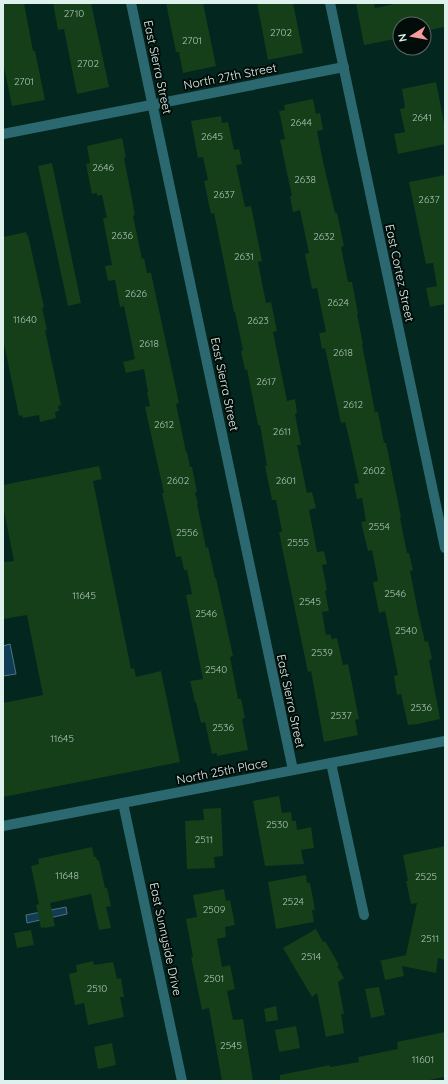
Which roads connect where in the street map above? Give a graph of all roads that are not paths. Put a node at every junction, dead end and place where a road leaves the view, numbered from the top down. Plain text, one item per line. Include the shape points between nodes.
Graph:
1 (131, 3) edge
2 (330, 3) edge
3 (344, 67) junction
4 (153, 105) junction
5 (3, 134) edge
6 (445, 548) edge
7 (445, 741) edge
8 (331, 763) junction
9 (293, 770) junction
10 (123, 803) junction
11 (3, 826) edge
12 (364, 915) dead end
13 (182, 1081) edge

1 - 4 street, East Sierra Street
2 - 3 street, East Cortez Street
3 - 4 street, North 27th Street
3 - 6 street, East Cortez Street
4 - 5 street, North 27th Street
4 - 9 street, East Sierra Street
7 - 8 street, North 25th Place
8 - 9 street, North 25th Place
8 - 12 street
9 - 10 street, North 25th Place
10 - 11 street, North 25th Place
10 - 13 street, East Sunnyside Drive

